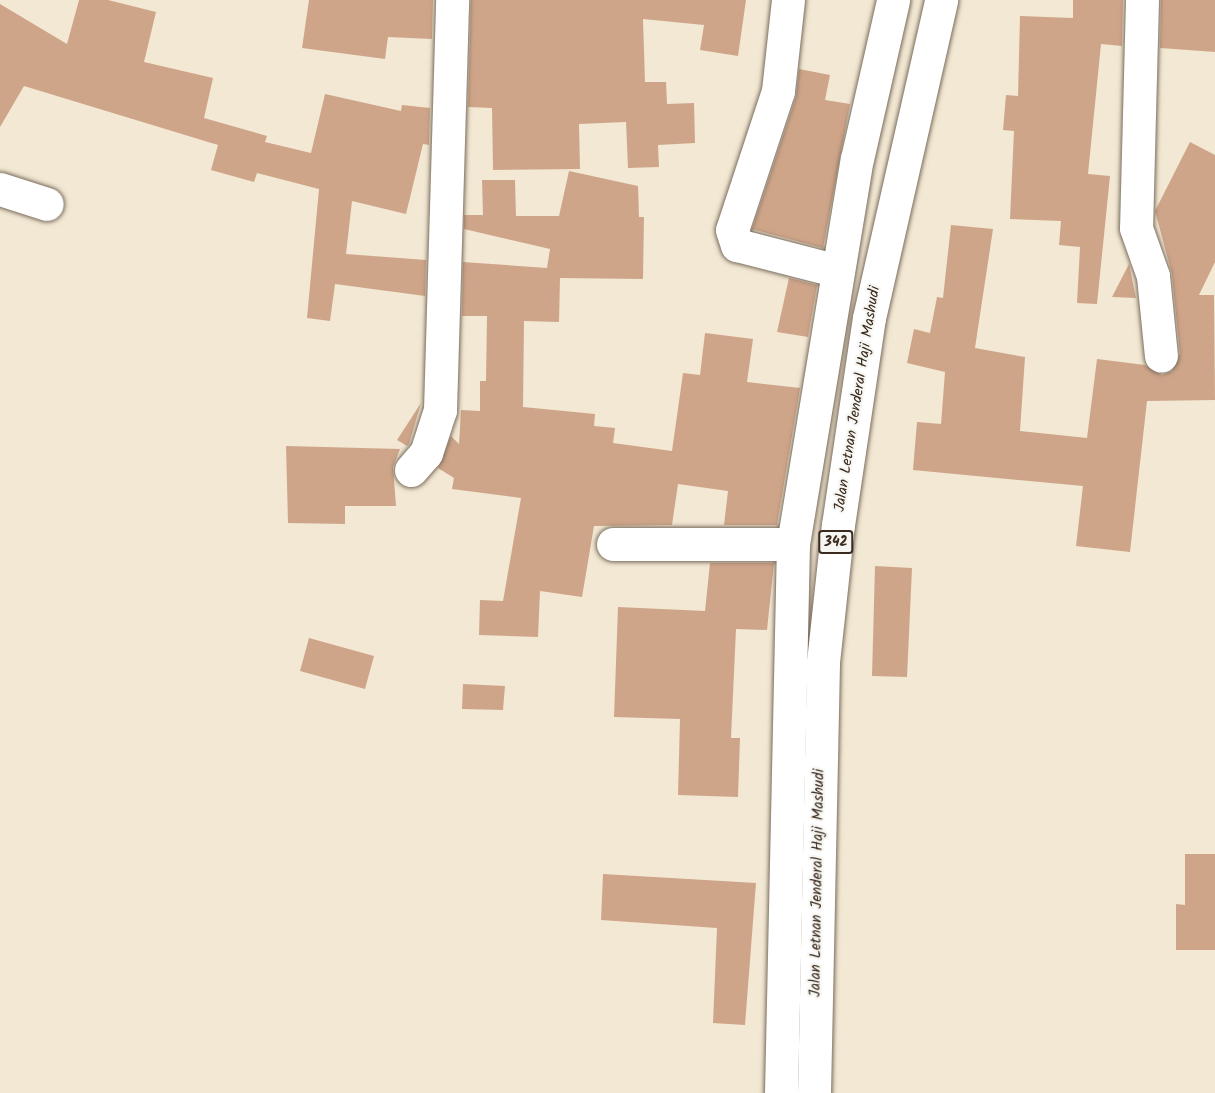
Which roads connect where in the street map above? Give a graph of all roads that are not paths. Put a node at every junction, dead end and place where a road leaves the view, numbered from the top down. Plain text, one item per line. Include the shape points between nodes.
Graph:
1 (452, 0) edge
2 (788, 0) edge
3 (893, 0) edge
4 (941, 0) edge
5 (1142, 0) edge
6 (857, 159) junction
7 (907, 164) junction
8 (0, 189) edge
9 (47, 204) dead end
10 (838, 271) junction
11 (1161, 356) dead end
12 (411, 471) dead end
13 (613, 544) dead end
14 (793, 544) junction
15 (793, 1072) edge
16 (814, 1093) edge

1 - 12 main road via 440,410 426,453
2 - 10 main road via 778,91 732,230 737,245
3 - 6 main road, Jalan Letnan Jenderal Haji Mashudi / 342
4 - 7 main road, Jalan Letnan Jenderal Haji Mashudi / 342
5 - 11 main road via 1136,228 1153,276
6 - 7 main road
6 - 10 main road, Jalan Letnan Jenderal Haji Mashudi / 342
7 - 15 main road, Jalan Letnan Jenderal Haji Mashudi / 342 via 865,341 823,662
8 - 9 main road
10 - 14 main road, Jalan Letnan Jenderal Haji Mashudi / 342
13 - 14 main road
14 - 15 main road, Jalan Letnan Jenderal Haji Mashudi / 342
15 - 16 main road, Jalan Letnan Jenderal Haji Mashudi / 342

